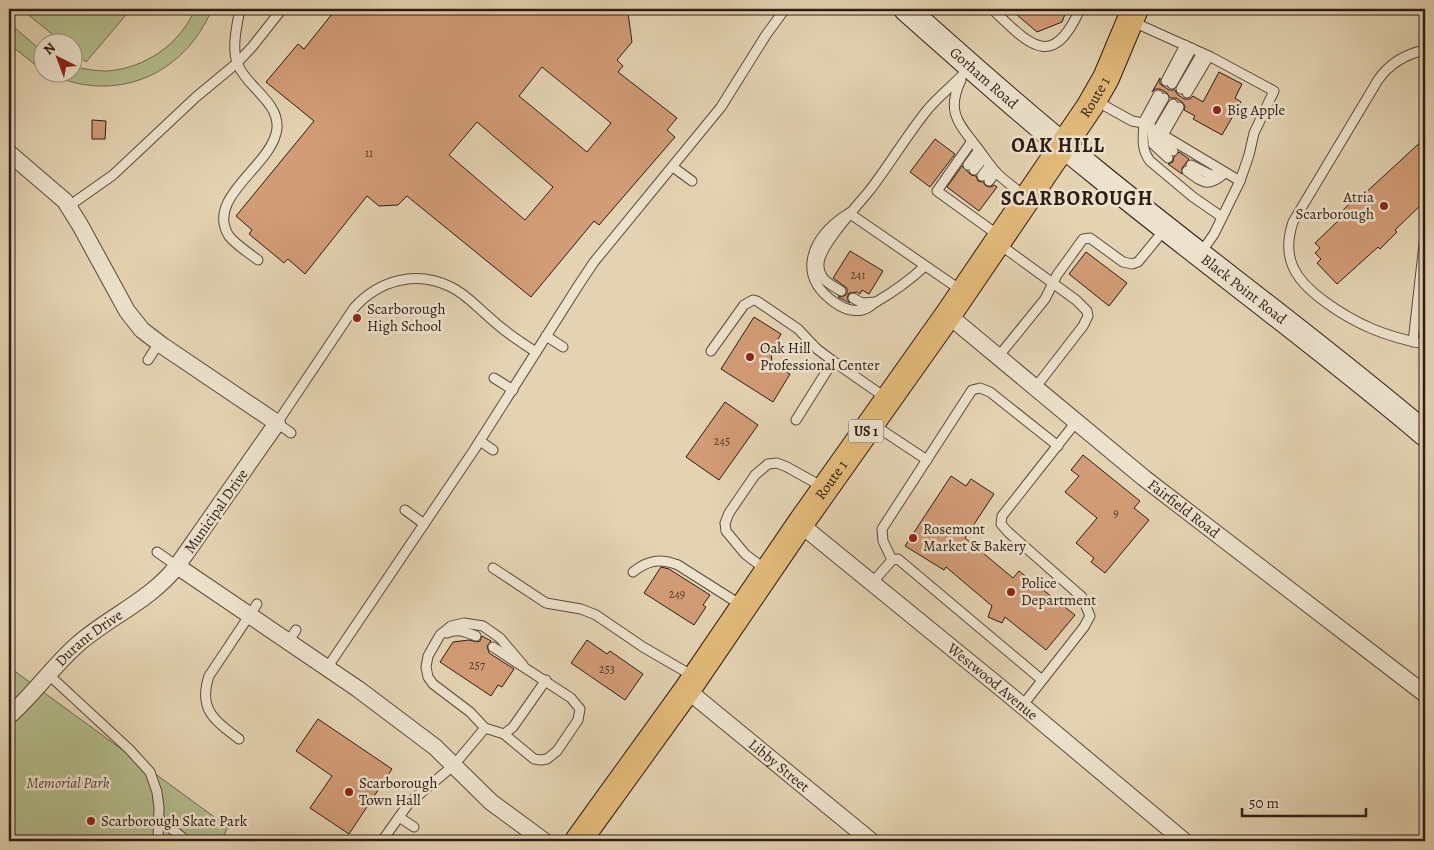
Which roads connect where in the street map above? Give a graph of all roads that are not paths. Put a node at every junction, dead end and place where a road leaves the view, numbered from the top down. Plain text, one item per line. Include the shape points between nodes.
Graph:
1 (240, 9) edge
2 (282, 9) edge
3 (785, 9) edge
4 (906, 9) edge
5 (992, 9) edge
6 (1074, 9) edge
7 (1080, 9) edge
8 (1133, 15) edge
9 (1060, 42) junction
10 (1189, 47) junction
11 (1425, 50) edge
12 (1206, 54) junction
13 (237, 63) junction
14 (967, 71) junction
15 (1169, 82) dead end
16 (1184, 91) dead end
17 (1161, 97) dead end
18 (1093, 100) junction
19 (1176, 105) dead end
20 (1151, 128) junction
21 (972, 141) junction
22 (1062, 144) junction
23 (9, 153) edge
24 (982, 154) junction
25 (1171, 155) dead end
26 (673, 167) junction
27 (971, 168) dead end
28 (1189, 168) dead end
29 (993, 169) junction
30 (1225, 173) junction
31 (986, 179) dead end
32 (1240, 181) junction
33 (692, 182) dead end
34 (1026, 197) junction
35 (68, 206) junction
36 (849, 213) junction
37 (1222, 217) junction
38 (1166, 228) junction
39 (1425, 235) edge
40 (998, 239) junction
41 (1200, 254) junction
42 (258, 260) dead end
43 (925, 266) junction
44 (1054, 282) junction
45 (841, 291) dead end
46 (963, 292) junction
47 (853, 298) dead end
48 (876, 302) junction
49 (948, 315) junction
50 (546, 336) junction
51 (1412, 342) junction
52 (159, 343) junction
53 (1425, 344) edge
54 (563, 347) dead end
55 (711, 350) dead end
56 (536, 352) junction
57 (998, 357) junction
58 (148, 360) dead end
59 (833, 361) junction
60 (494, 378) dead end
61 (1035, 388) junction
62 (513, 390) junction
63 (888, 400) junction
64 (796, 420) dead end
65 (1076, 422) junction
66 (277, 423) junction
67 (872, 423) junction
68 (291, 432) dead end
69 (1425, 434) edge
70 (480, 441) junction
71 (1058, 446) junction
72 (493, 450) dead end
73 (927, 460) junction
74 (825, 488) junction
75 (405, 510) dead end
76 (424, 524) junction
77 (800, 524) junction
78 (157, 552) dead end
79 (892, 560) junction
80 (177, 566) junction
81 (493, 568) dead end
82 (768, 571) junction
83 (633, 572) dead end
84 (872, 583) junction
85 (744, 606) junction
86 (253, 610) junction
87 (476, 636) dead end
88 (435, 643) junction
89 (493, 647) dead end
90 (523, 665) junction
91 (327, 668) junction
92 (50, 675) junction
93 (546, 680) junction
94 (1042, 680) junction
95 (691, 684) junction
96 (1425, 694) edge
97 (1022, 706) junction
98 (9, 716) edge
99 (485, 728) junction
100 (504, 734) junction
101 (239, 739) dead end
102 (454, 765) junction
103 (399, 817) junction
104 (159, 819) junction
105 (414, 827) dead end
106 (158, 841) edge
107 (187, 841) edge
108 (382, 841) edge
109 (544, 841) edge
110 (578, 841) edge
111 (871, 841) edge
112 (1184, 841) edge

1 - 13 lane
2 - 13 lane
3 - 26 lane via 721,107
4 - 14 main road, Gorham Road
5 - 9 lane via 1031,43 1050,47
6 - 9 lane
7 - 9 lane
8 - 10 lane
8 - 18 main road, Route 1 / US 1
10 - 12 lane
10 - 15 lane
11 - 51 lane via 1389,67 1378,80 1293,222 1288,249 1300,280 1316,295 1362,326
12 - 16 lane
12 - 32 lane via 1274,91 1254,133
13 - 35 lane via 112,175
13 - 42 lane via 272,110 278,124 273,145 231,196 225,213 230,236
14 - 21 lane via 956,94 955,110 960,127
14 - 22 main road, Gorham Road
14 - 36 lane via 929,108 869,191
17 - 20 lane
18 - 20 lane
18 - 22 main road, Route 1 / US 1
19 - 20 lane
20 - 25 lane
20 - 30 lane
20 - 37 lane via 1143,146 1145,155 1193,198
21 - 24 lane
21 - 40 lane via 937,191 958,201
22 - 34 main road, Route 1 / US 1
22 - 38 main road, Black Point Road
23 - 35 street
24 - 27 lane
24 - 29 lane
26 - 33 lane
26 - 50 lane via 594,262
28 - 30 lane via 1210,183
29 - 31 lane
29 - 34 lane
30 - 32 lane
32 - 37 lane
34 - 40 main road, Route 1 / US 1
35 - 52 street via 127,311 142,330
36 - 43 lane
36 - 45 lane via 821,254 818,265 823,279
36 - 48 lane via 832,226 815,248 813,277 816,285 842,307 856,311 869,308
37 - 41 lane
38 - 41 main road, Black Point Road
38 - 44 lane via 1138,262 1132,264 1122,262 1090,238 1083,239
39 - 51 lane
40 - 44 lane
40 - 46 main road, Route 1 / US 1
41 - 69 main road, Black Point Road
43 - 46 lane
43 - 48 lane via 894,292
44 - 57 lane via 1045,299
44 - 61 lane via 1087,311 1088,316 1084,326
46 - 49 main road, Route 1 / US 1
47 - 48 lane via 862,303
49 - 57 street, Fairfield Road
49 - 63 main road, Route 1 / US 1
50 - 54 lane
50 - 56 lane
51 - 53 lane
52 - 58 lane
52 - 66 street
55 - 59 lane via 744,304 753,300 798,329
56 - 62 lane
56 - 66 lane via 513,338 452,287 424,279 397,280 370,293 354,308
57 - 61 street, Fairfield Road
59 - 63 lane
59 - 64 lane
60 - 62 lane
61 - 65 street, Fairfield Road
62 - 70 lane
63 - 67 main road, Route 1 / US 1
65 - 71 lane
65 - 96 street, Fairfield Road
66 - 68 lane
66 - 80 street, Municipal Drive
67 - 73 lane
67 - 74 main road, Route 1 / US 1
70 - 72 lane
70 - 76 lane
71 - 73 lane via 990,392 980,388 972,390
71 - 94 lane via 1002,516 1001,524 1082,597 1090,616
73 - 79 lane via 882,530 883,541
74 - 77 main road, Route 1 / US 1
74 - 82 lane via 787,467 768,464 755,475 728,513 724,523 726,531 745,554
75 - 76 lane
76 - 91 lane
77 - 82 main road, Route 1 / US 1
77 - 84 street, Westwood Avenue
78 - 80 lane
79 - 84 lane
79 - 94 lane via 898,559
80 - 86 street, Municipal Drive via 214,584
80 - 92 street, Durant Drive via 163,582 78,644
81 - 95 lane via 546,603 596,615
82 - 85 main road, Route 1 / US 1
83 - 85 lane via 650,561 678,565
84 - 97 street, Westwood Avenue
85 - 95 main road, Route 1 / US 1
86 - 91 street, Municipal Drive via 292,636
86 - 101 lane via 205,687 205,703 209,712
87 - 88 lane via 465,631 450,632
88 - 90 lane via 451,626 464,623 482,626 500,638
88 - 99 lane via 426,661 428,677
89 - 90 lane
90 - 93 lane
91 - 102 street, Municipal Drive via 435,747
92 - 98 street, Durant Drive
92 - 104 lane via 150,772 157,792
93 - 100 lane via 513,727
93 - 100 lane via 571,698 580,709 578,720 557,751 547,759 534,759
94 - 97 lane
95 - 110 main road, Route 1 / US 1
95 - 111 street, Libby Street
97 - 112 street, Westwood Avenue
99 - 100 lane
99 - 102 lane
102 - 103 lane via 416,797
102 - 109 street, Municipal Drive via 491,802
103 - 105 lane
103 - 108 lane
104 - 106 lane
104 - 107 lane

